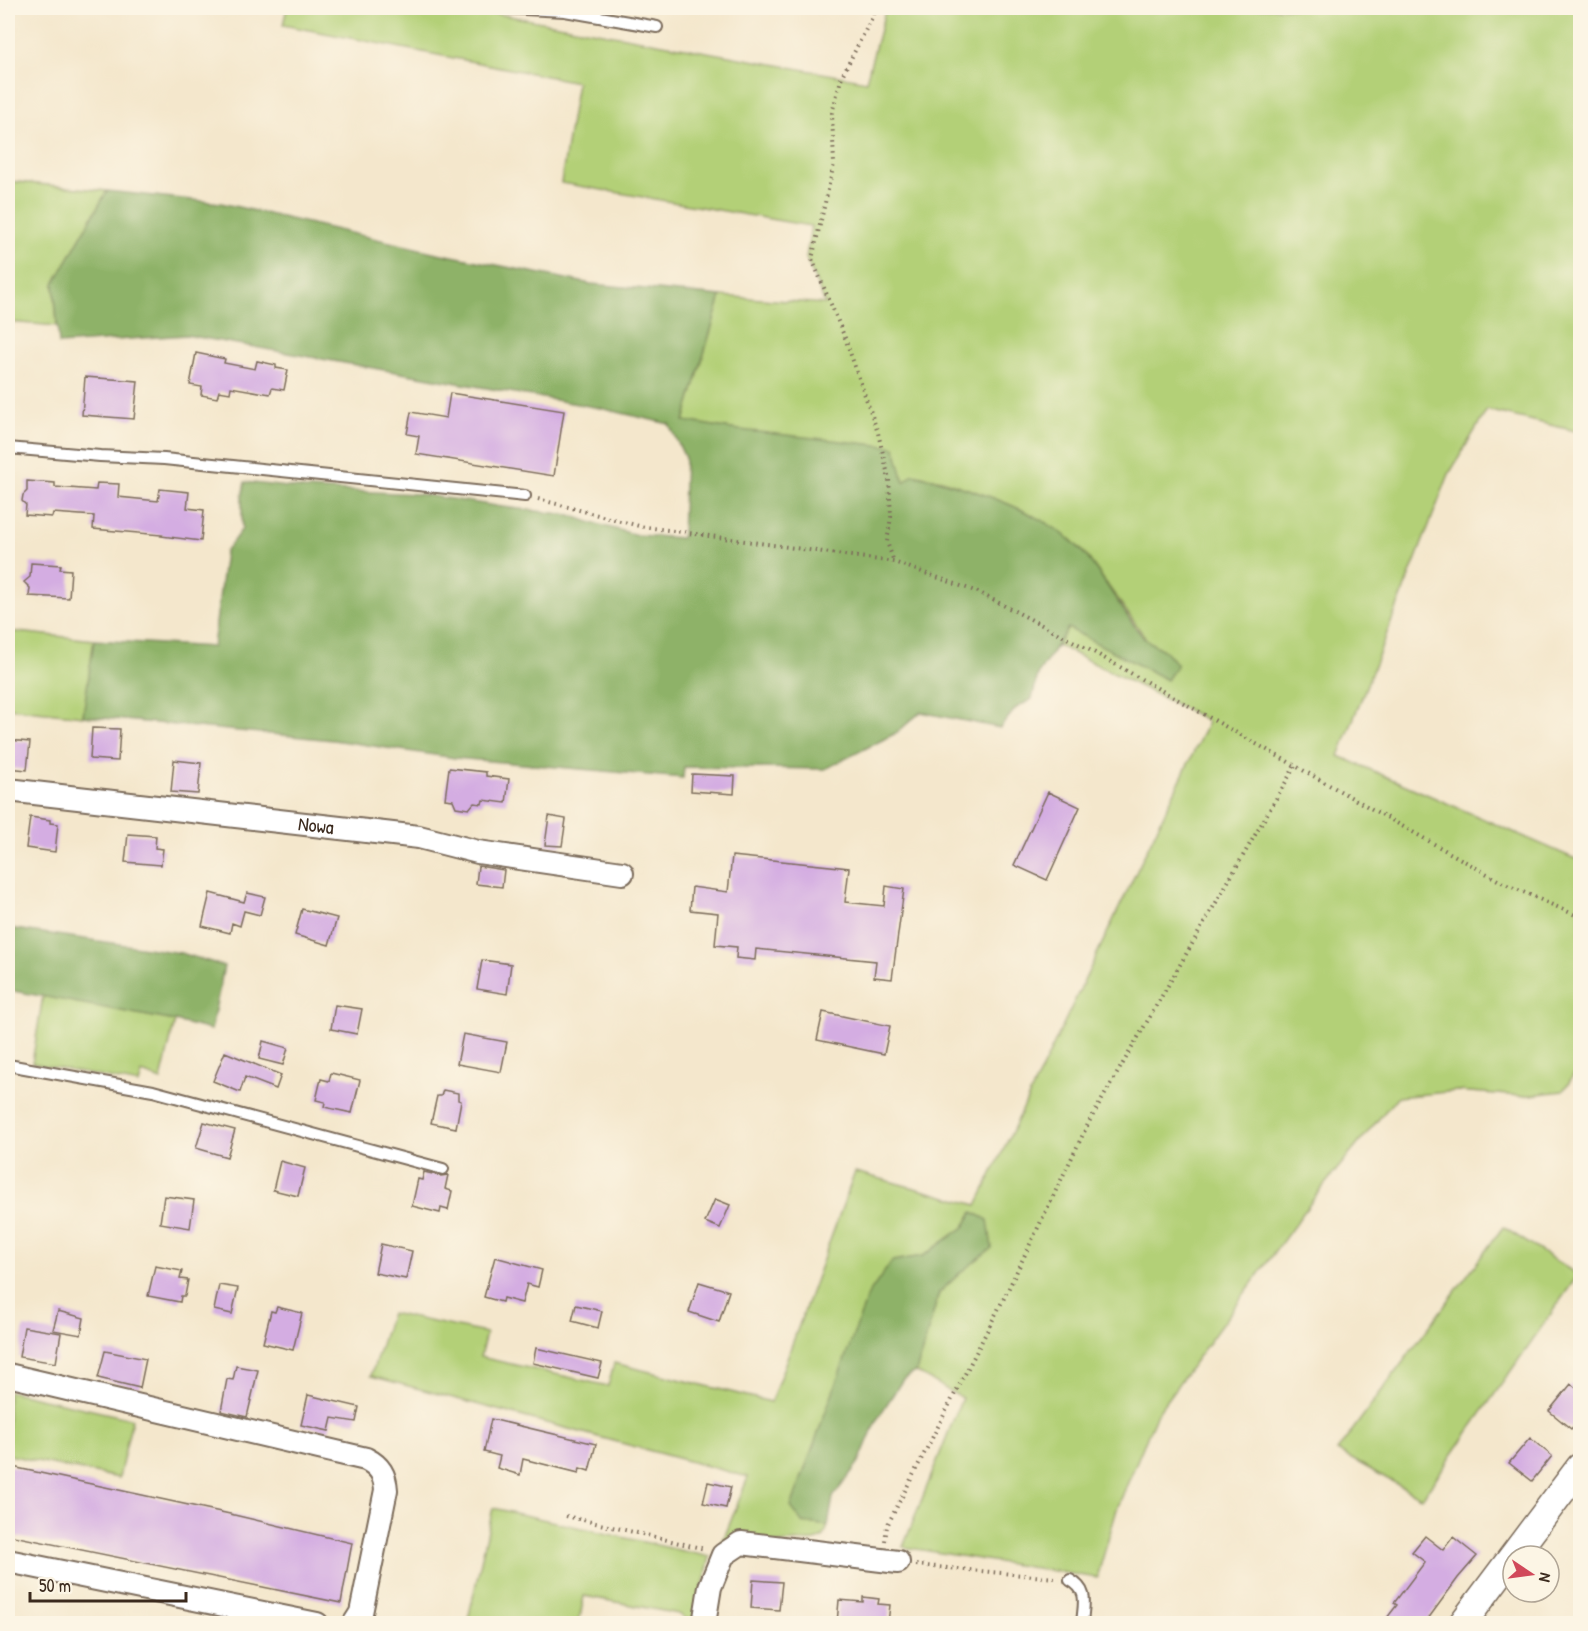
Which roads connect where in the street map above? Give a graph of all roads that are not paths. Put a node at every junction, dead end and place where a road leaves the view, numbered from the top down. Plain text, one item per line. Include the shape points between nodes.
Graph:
1 (504, 8) edge
2 (657, 27) dead end
3 (8, 448) edge
4 (525, 496) road end
5 (8, 790) edge
6 (622, 873) dead end
7 (8, 1065) edge
8 (444, 1169) dead end
9 (8, 1375) edge
10 (1581, 1467) edge
11 (1522, 1544) edge
12 (8, 1561) edge
13 (890, 1561) road end
14 (1501, 1572) edge
15 (1070, 1580) road end
16 (317, 1623) edge
17 (354, 1623) edge
18 (704, 1623) edge
19 (1082, 1623) edge
20 (1462, 1623) edge

1 - 2 lane via 565,11
3 - 4 lane via 164,459
5 - 6 street, Nowa via 419,837 478,852
7 - 8 lane via 153,1091
9 - 17 street via 376,1464 382,1471 386,1490 361,1613
10 - 11 street
12 - 16 street
13 - 18 street via 741,1543 723,1555 710,1587
14 - 20 street
15 - 19 lane via 1084,1593

